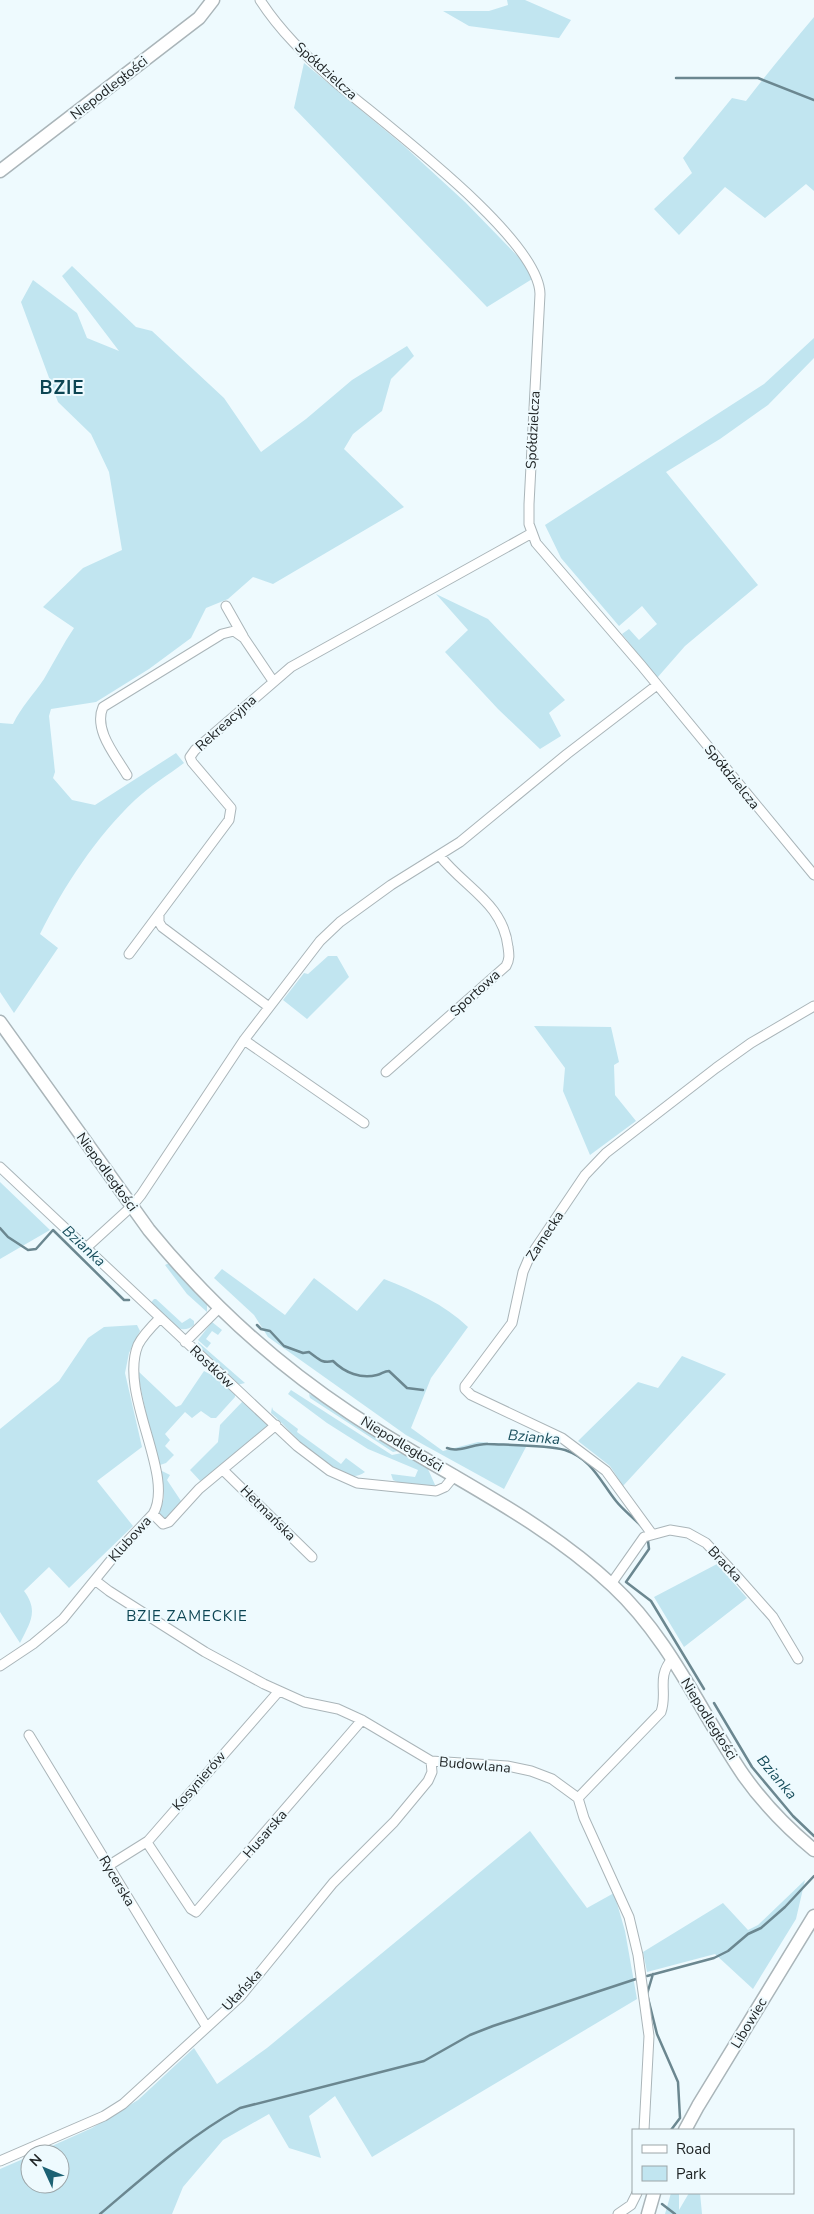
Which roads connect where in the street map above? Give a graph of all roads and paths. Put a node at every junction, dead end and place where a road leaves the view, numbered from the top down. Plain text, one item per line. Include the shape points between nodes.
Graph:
1 (213, 0) edge
2 (260, 0) edge
3 (0, 172) edge
4 (532, 533) junction
5 (226, 606) dead end
6 (244, 638) junction
7 (273, 681) junction
8 (657, 685) junction
9 (127, 775) dead end
10 (440, 856) junction
11 (814, 875) edge
12 (159, 914) junction
13 (129, 954) dead end
14 (269, 1006) junction
15 (814, 1006) edge
16 (0, 1022) edge
17 (244, 1040) junction
18 (386, 1072) dead end
19 (364, 1123) dead end
20 (0, 1167) edge
21 (131, 1206) junction
22 (86, 1248) junction
23 (219, 1308) junction
24 (160, 1318) junction
25 (185, 1342) junction
26 (276, 1426) junction
27 (223, 1470) junction
28 (454, 1475) junction
29 (153, 1514) junction
30 (652, 1534) junction
31 (312, 1557) dead end
32 (96, 1581) junction
33 (611, 1584) junction
34 (672, 1659) junction
35 (798, 1659) dead end
36 (0, 1666) edge
37 (279, 1691) junction
38 (362, 1720) junction
39 (29, 1735) dead end
40 (431, 1761) junction
41 (578, 1798) junction
42 (148, 1841) junction
43 (814, 1850) edge
44 (108, 1866) junction
45 (814, 1916) edge
46 (206, 2026) junction
47 (644, 2129) edge
48 (686, 2129) edge
49 (0, 2161) edge
50 (636, 2194) edge
51 (654, 2194) edge
52 (618, 2214) edge
53 (648, 2214) edge

1 - 3 street, Niepodległości via 199,18
2 - 4 street, Spółdzielcza via 290,40 335,82 403,135 468,195 504,230 534,269 540,294 529,504
4 - 7 street, Rekreacyjna via 291,667
4 - 8 street, Spółdzielcza via 536,542
5 - 6 street
6 - 7 street
6 - 9 street via 234,632 222,634 103,707 100,728
7 - 12 street, Rekreacyjna via 190,757 231,808 229,820
8 - 10 street
8 - 11 street, Spółdzielcza
10 - 14 street via 391,885 340,922 320,941
10 - 18 street, Sportowa via 499,916 506,933 509,960
12 - 13 street, Rekreacyjna
12 - 14 street via 162,927
14 - 17 street
15 - 30 street, Zamecka via 751,1043 595,1162 529,1258 512,1323 465,1386 471,1395 562,1438 606,1471
16 - 21 street, Niepodległości
17 - 19 street
17 - 21 street
20 - 22 street, Rostków
21 - 22 street
21 - 23 street, Niepodległości via 170,1256
22 - 24 street, Rostków
23 - 25 street
23 - 28 street, Niepodległości via 323,1394
24 - 25 street, Rostków
24 - 29 street, Klubowa via 143,1337 133,1364 159,1490 160,1498
25 - 26 street, Rostków
26 - 27 street
26 - 28 street, Rostków via 320,1464 357,1483 436,1491 445,1487
27 - 29 street via 199,1489 166,1524
27 - 31 street, Hetmańska
28 - 33 street, Niepodległości via 533,1524
29 - 32 street, Klubowa
30 - 33 street via 644,1537
30 - 35 street, Bracka via 670,1530 688,1533 706,1543 773,1617
32 - 36 street, Klubowa via 52,1630
32 - 37 street, Budowlana via 205,1652
33 - 34 street, Niepodległości via 640,1614
34 - 41 street via 662,1675 661,1712
34 - 43 street, Niepodległości via 744,1777 782,1822
37 - 38 street, Budowlana
37 - 42 street, Kosynierów
38 - 40 street, Budowlana
38 - 42 street, Husarska via 196,1912 191,1910
39 - 44 street, Rycerska
40 - 41 street, Budowlana via 523,1770 552,1779
40 - 46 street, Ułańska via 432,1772 428,1780 394,1822 332,1883 240,1997
41 - 47 street via 629,1917 638,1955 649,2036
42 - 44 street, Kosynierów
44 - 46 street, Rycerska
45 - 48 street, Libowiec
46 - 49 street, Ułańska via 123,2104 104,2116
50 - 52 street via 630,2205
51 - 53 street

